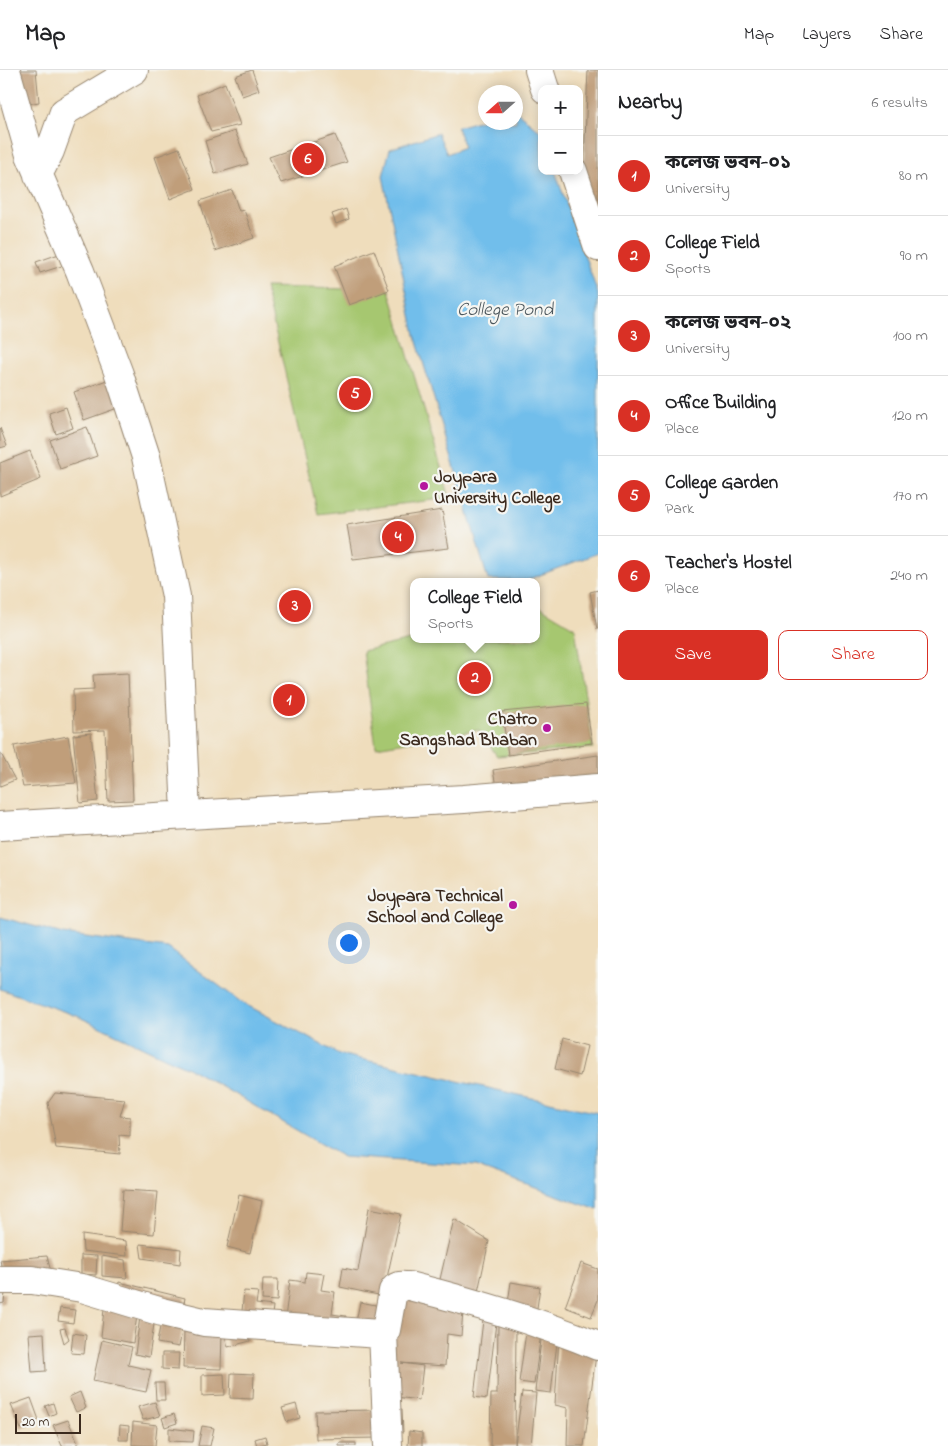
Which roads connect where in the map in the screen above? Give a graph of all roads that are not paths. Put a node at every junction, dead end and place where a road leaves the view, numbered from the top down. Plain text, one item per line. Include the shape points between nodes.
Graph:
1 (6, 70) edge
2 (134, 70) edge
3 (539, 70) edge
4 (544, 85) edge
5 (38, 175) junction
6 (574, 175) edge
7 (598, 247) edge
8 (598, 788) edge
9 (186, 814) junction
10 (0, 826) edge
11 (0, 1280) edge
12 (383, 1333) junction
13 (598, 1346) edge
14 (388, 1446) edge

1 - 5 street
2 - 5 street via 64,112
3 - 4 street
5 - 9 street via 80,271 146,456 176,596
6 - 7 street
8 - 9 street
9 - 10 street
11 - 12 street via 32,1280 82,1288 204,1322
12 - 13 street via 395,1287 409,1286 504,1313
12 - 14 street

